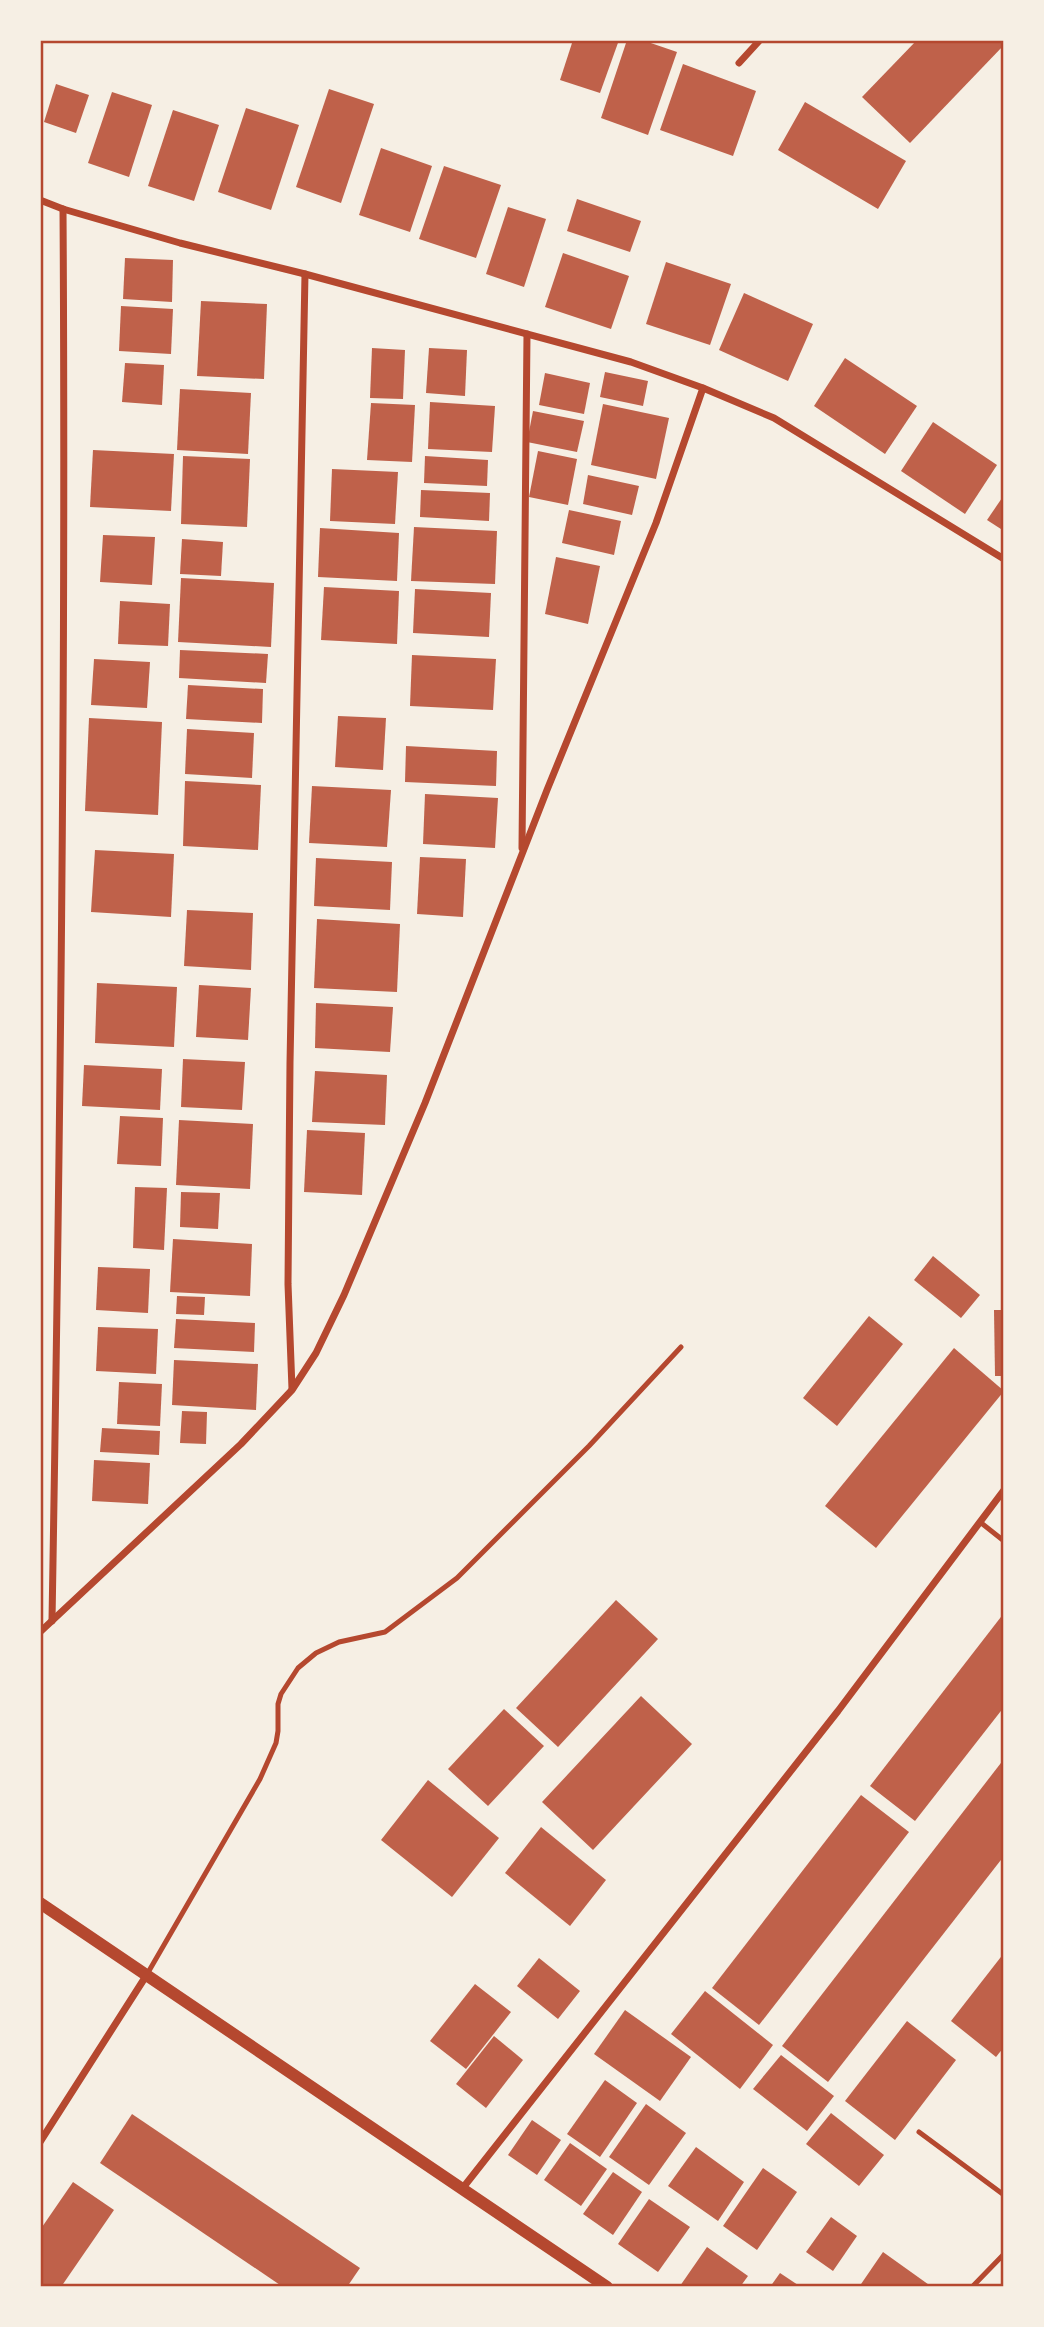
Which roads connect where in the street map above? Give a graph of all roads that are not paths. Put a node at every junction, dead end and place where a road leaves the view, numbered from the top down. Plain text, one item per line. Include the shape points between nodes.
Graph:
1 (760, 40) edge
2 (739, 63) dead end
3 (40, 200) edge
4 (63, 209) junction
5 (305, 274) junction
6 (527, 334) junction
7 (702, 388) junction
8 (1004, 559) edge
9 (522, 853) junction
10 (681, 1348) dead end
11 (292, 1390) junction
12 (1004, 1490) edge
13 (980, 1522) junction
14 (1004, 1541) edge
15 (52, 1621) junction
16 (40, 1632) edge
17 (40, 1903) edge
18 (146, 1976) junction
19 (919, 2132) dead end
20 (40, 2143) edge
21 (462, 2189) junction
22 (1004, 2195) edge
23 (1004, 2254) edge
24 (607, 2287) edge
25 (972, 2287) edge

1 - 2 street
3 - 4 street
4 - 5 street
4 - 15 street via 65,581
5 - 6 street
5 - 11 street via 289,1090
6 - 7 street via 631,362
6 - 9 street
7 - 8 street via 774,418
7 - 9 street via 656,523
9 - 11 street via 344,1295
10 - 18 lane via 457,1578 385,1632 339,1642 299,1668 281,1695 276,1743 260,1779
11 - 15 street via 241,1444
12 - 13 street
13 - 14 lane
13 - 21 street via 838,1711
15 - 16 street
17 - 18 street
18 - 20 street
18 - 21 street
19 - 22 lane
21 - 24 street
23 - 25 lane

